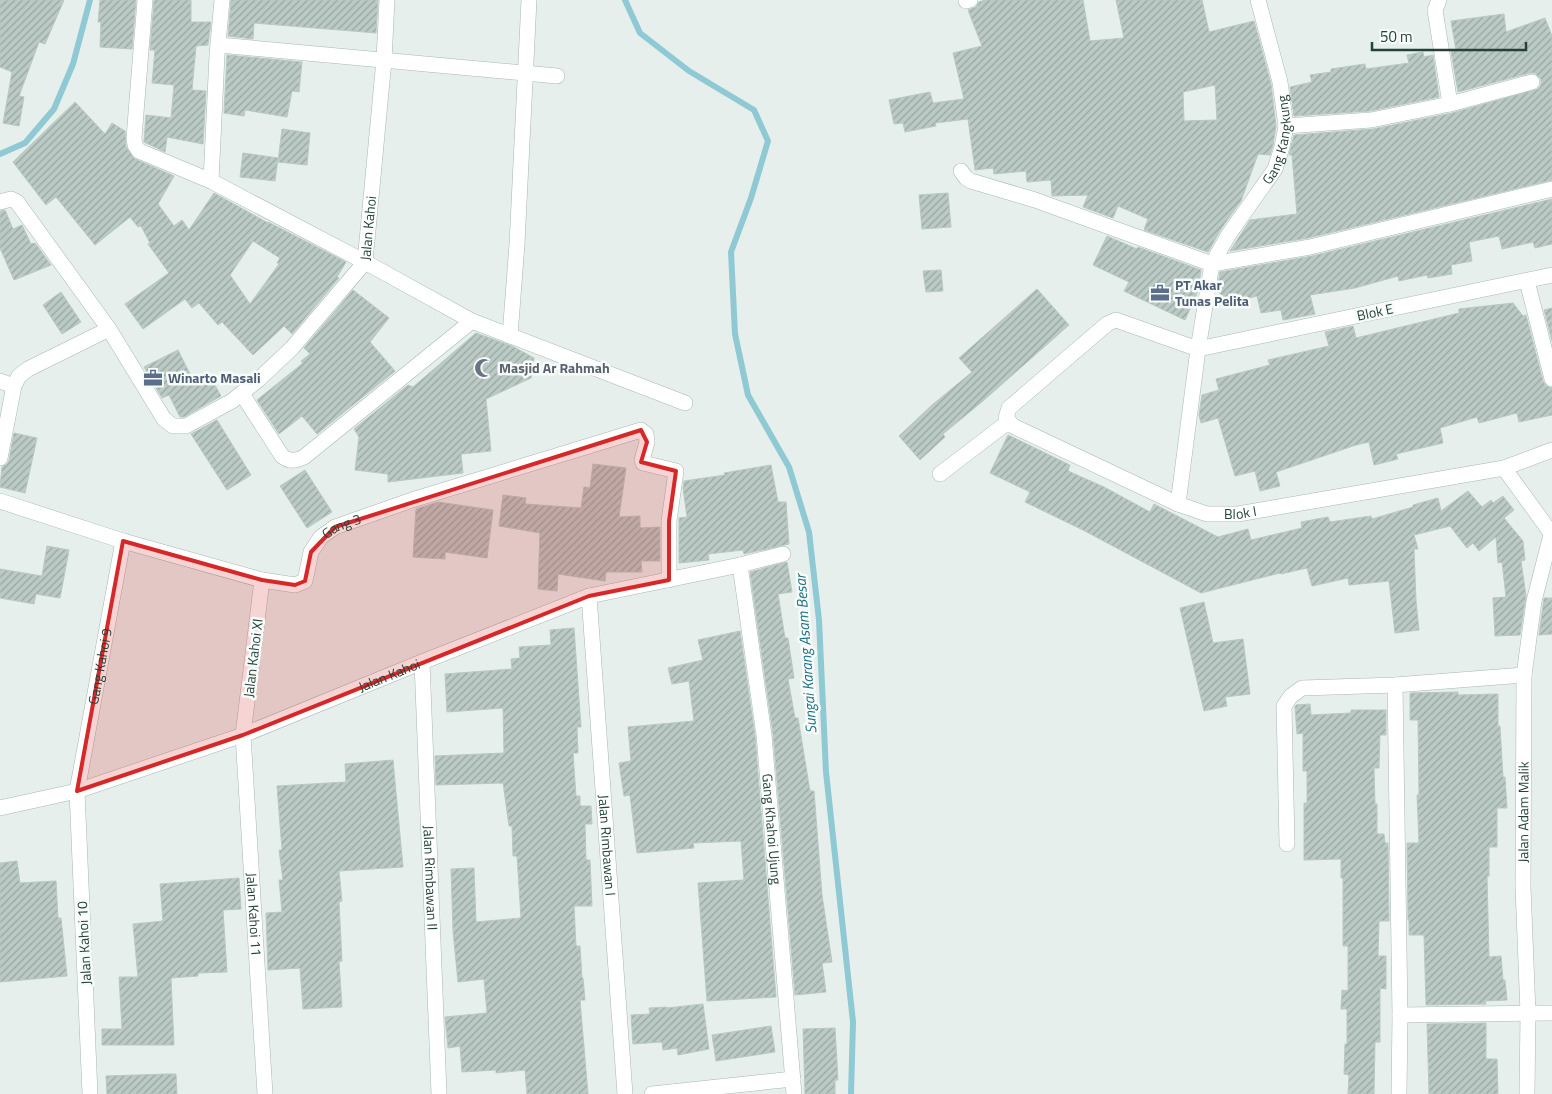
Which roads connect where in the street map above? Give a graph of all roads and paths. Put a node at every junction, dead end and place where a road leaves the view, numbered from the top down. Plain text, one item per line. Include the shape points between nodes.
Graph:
1 (145, 0) edge
2 (222, 0) edge
3 (387, 0) edge
4 (529, 0) edge
5 (1258, 0) edge
6 (1439, 0) edge
7 (219, 45) junction
8 (384, 60) junction
9 (526, 72) junction
10 (557, 76) dead end
11 (1532, 82) dead end
12 (1450, 104) junction
13 (1286, 126) junction
14 (961, 171) dead end
15 (211, 181) junction
16 (1552, 189) edge
17 (0, 202) edge
18 (365, 262) junction
19 (1212, 264) junction
20 (1552, 275) edge
21 (1527, 281) junction
22 (472, 321) junction
23 (109, 329) junction
24 (510, 336) junction
25 (1198, 349) junction
26 (1552, 379) edge
27 (7, 383) edge
28 (242, 394) junction
29 (685, 403) dead end
30 (1008, 415) junction
31 (1552, 450) edge
32 (0, 458) edge
33 (1504, 468) junction
34 (940, 474) dead end
35 (0, 501) edge
36 (1178, 504) junction
37 (1552, 532) edge
38 (123, 541) junction
39 (783, 554) dead end
40 (740, 565) junction
41 (262, 580) junction
42 (669, 580) junction
43 (589, 596) junction
44 (422, 662) junction
45 (1524, 676) junction
46 (1395, 685) junction
47 (243, 736) junction
48 (77, 791) junction
49 (0, 808) edge
50 (1287, 844) dead end
51 (1528, 1013) junction
52 (1552, 1013) edge
53 (1400, 1015) junction
54 (793, 1087) edge
55 (90, 1094) edge
56 (265, 1094) edge
57 (439, 1094) edge
58 (625, 1094) edge
59 (652, 1094) edge
60 (1399, 1094) edge
61 (1527, 1094) edge

1 - 15 street via 135,145 139,151
2 - 7 street
3 - 8 street, Jalan Kahoi
4 - 9 street
5 - 13 street, Gang Kangkung via 1280,82
6 - 12 street via 1435,10
7 - 8 street
7 - 15 street
8 - 9 street
8 - 18 street, Jalan Kahoi
9 - 10 street
9 - 24 street
11 - 12 street
12 - 13 street via 1371,120
13 - 19 street, Gang Kangkung via 1275,169
14 - 19 street via 971,181 1035,200
15 - 18 street
16 - 19 street via 1310,247
17 - 23 street, Jalan Kahoi via 11,199 17,202
18 - 22 street
18 - 28 street, Jalan Kahoi via 292,348
19 - 25 street
20 - 21 street, Blok E
21 - 25 street, Blok E
21 - 26 street
22 - 24 street
22 - 28 street via 297,460 289,461 282,456
23 - 27 street via 28,369
23 - 28 street, Jalan Kahoi via 164,418 173,426 186,426
24 - 29 street
25 - 30 street via 1111,321
25 - 36 street
27 - 32 street
30 - 34 street
30 - 36 street, Blok I via 1013,426
31 - 33 street, Blok I
33 - 36 street, Blok I via 1238,514 1207,514
33 - 37 street
35 - 38 street, Gang 3
37 - 45 street, Jalan Adam Malik via 1534,601
38 - 41 street, Gang 3
38 - 48 street, Gang Kahoi 9
39 - 40 street, Jalan Kahoi
40 - 42 street, Jalan Kahoi
40 - 54 street, Gang Khahoi Ujung via 764,735
41 - 42 street, Gang 3 via 295,585 305,581 311,552 321,537 335,527 412,500 635,430 644,430 647,442 644,463 675,470 676,473 669,521
41 - 47 street, Jalan Kahoi XI
42 - 43 street, Jalan Kahoi
43 - 44 street, Jalan Kahoi
43 - 58 street, Jalan Rimbawan I
44 - 47 street, Jalan Kahoi
44 - 57 street, Jalan Rimbawan II
45 - 46 street
45 - 51 street, Jalan Adam Malik via 1523,887
46 - 50 street via 1302,688 1284,706
46 - 53 street
47 - 48 street, Jalan Kahoi
47 - 56 street, Jalan Kahoi 11
48 - 49 street, Jalan Kahoi
48 - 55 street, Jalan Kahoi 10
51 - 52 street
51 - 53 street
51 - 61 street, Jalan Adam Malik
53 - 60 street
54 - 59 street

